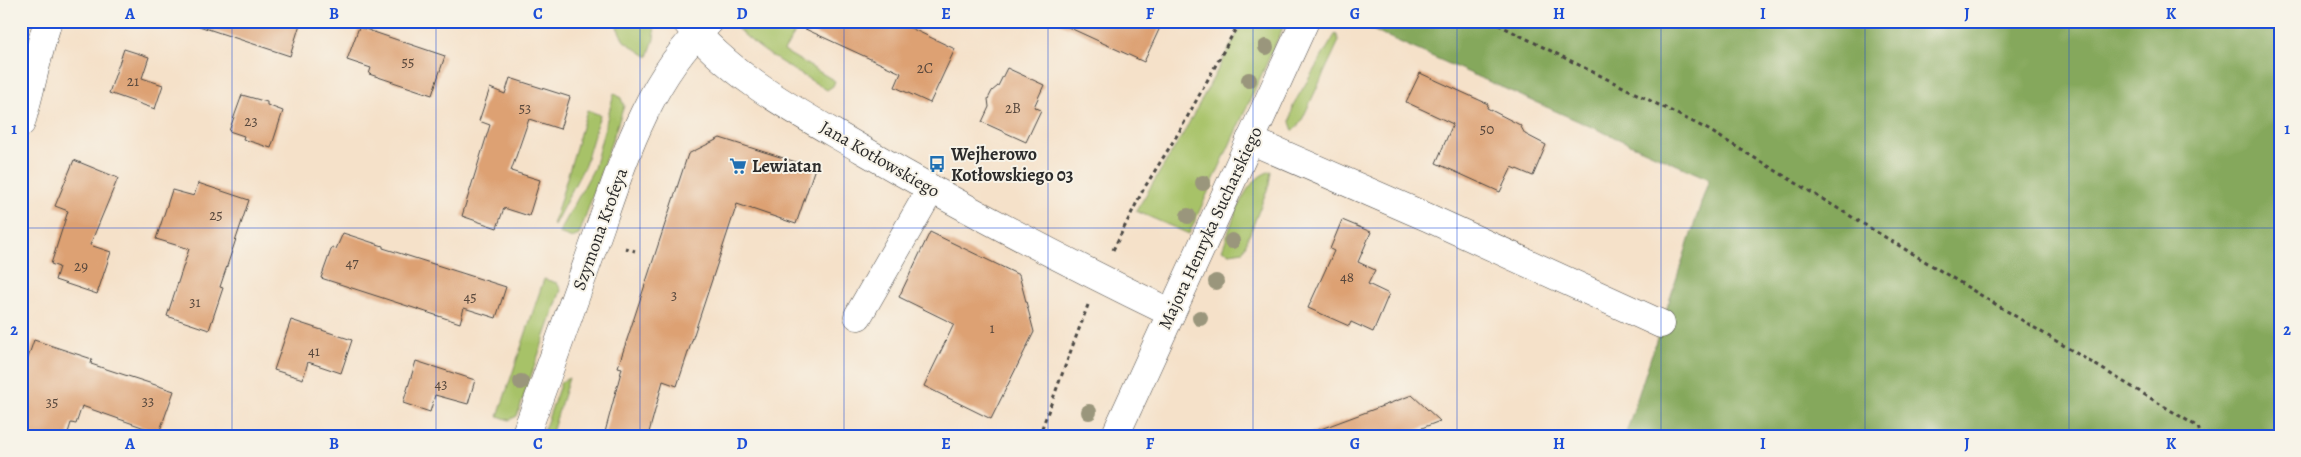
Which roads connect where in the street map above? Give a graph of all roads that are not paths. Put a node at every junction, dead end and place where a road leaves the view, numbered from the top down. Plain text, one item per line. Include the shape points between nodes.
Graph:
1 (48, 21) edge
2 (1305, 21) edge
3 (697, 26) edge
4 (21, 122) edge
5 (1250, 140) junction
6 (931, 189) junction
7 (1171, 313) junction
8 (858, 316) dead end
9 (1661, 324) dead end
10 (525, 436) edge
11 (1115, 436) edge

1 - 4 street
2 - 5 street, Majora Henryka Sucharskiego
3 - 6 street, Jana Kotłowskiego via 723,60 771,96
3 - 10 street, Szymona Krofeya via 651,97 634,131
5 - 7 street, Majora Henryka Sucharskiego
5 - 9 street
6 - 7 street, Jana Kotłowskiego
6 - 8 street
7 - 11 street, Majora Henryka Sucharskiego

